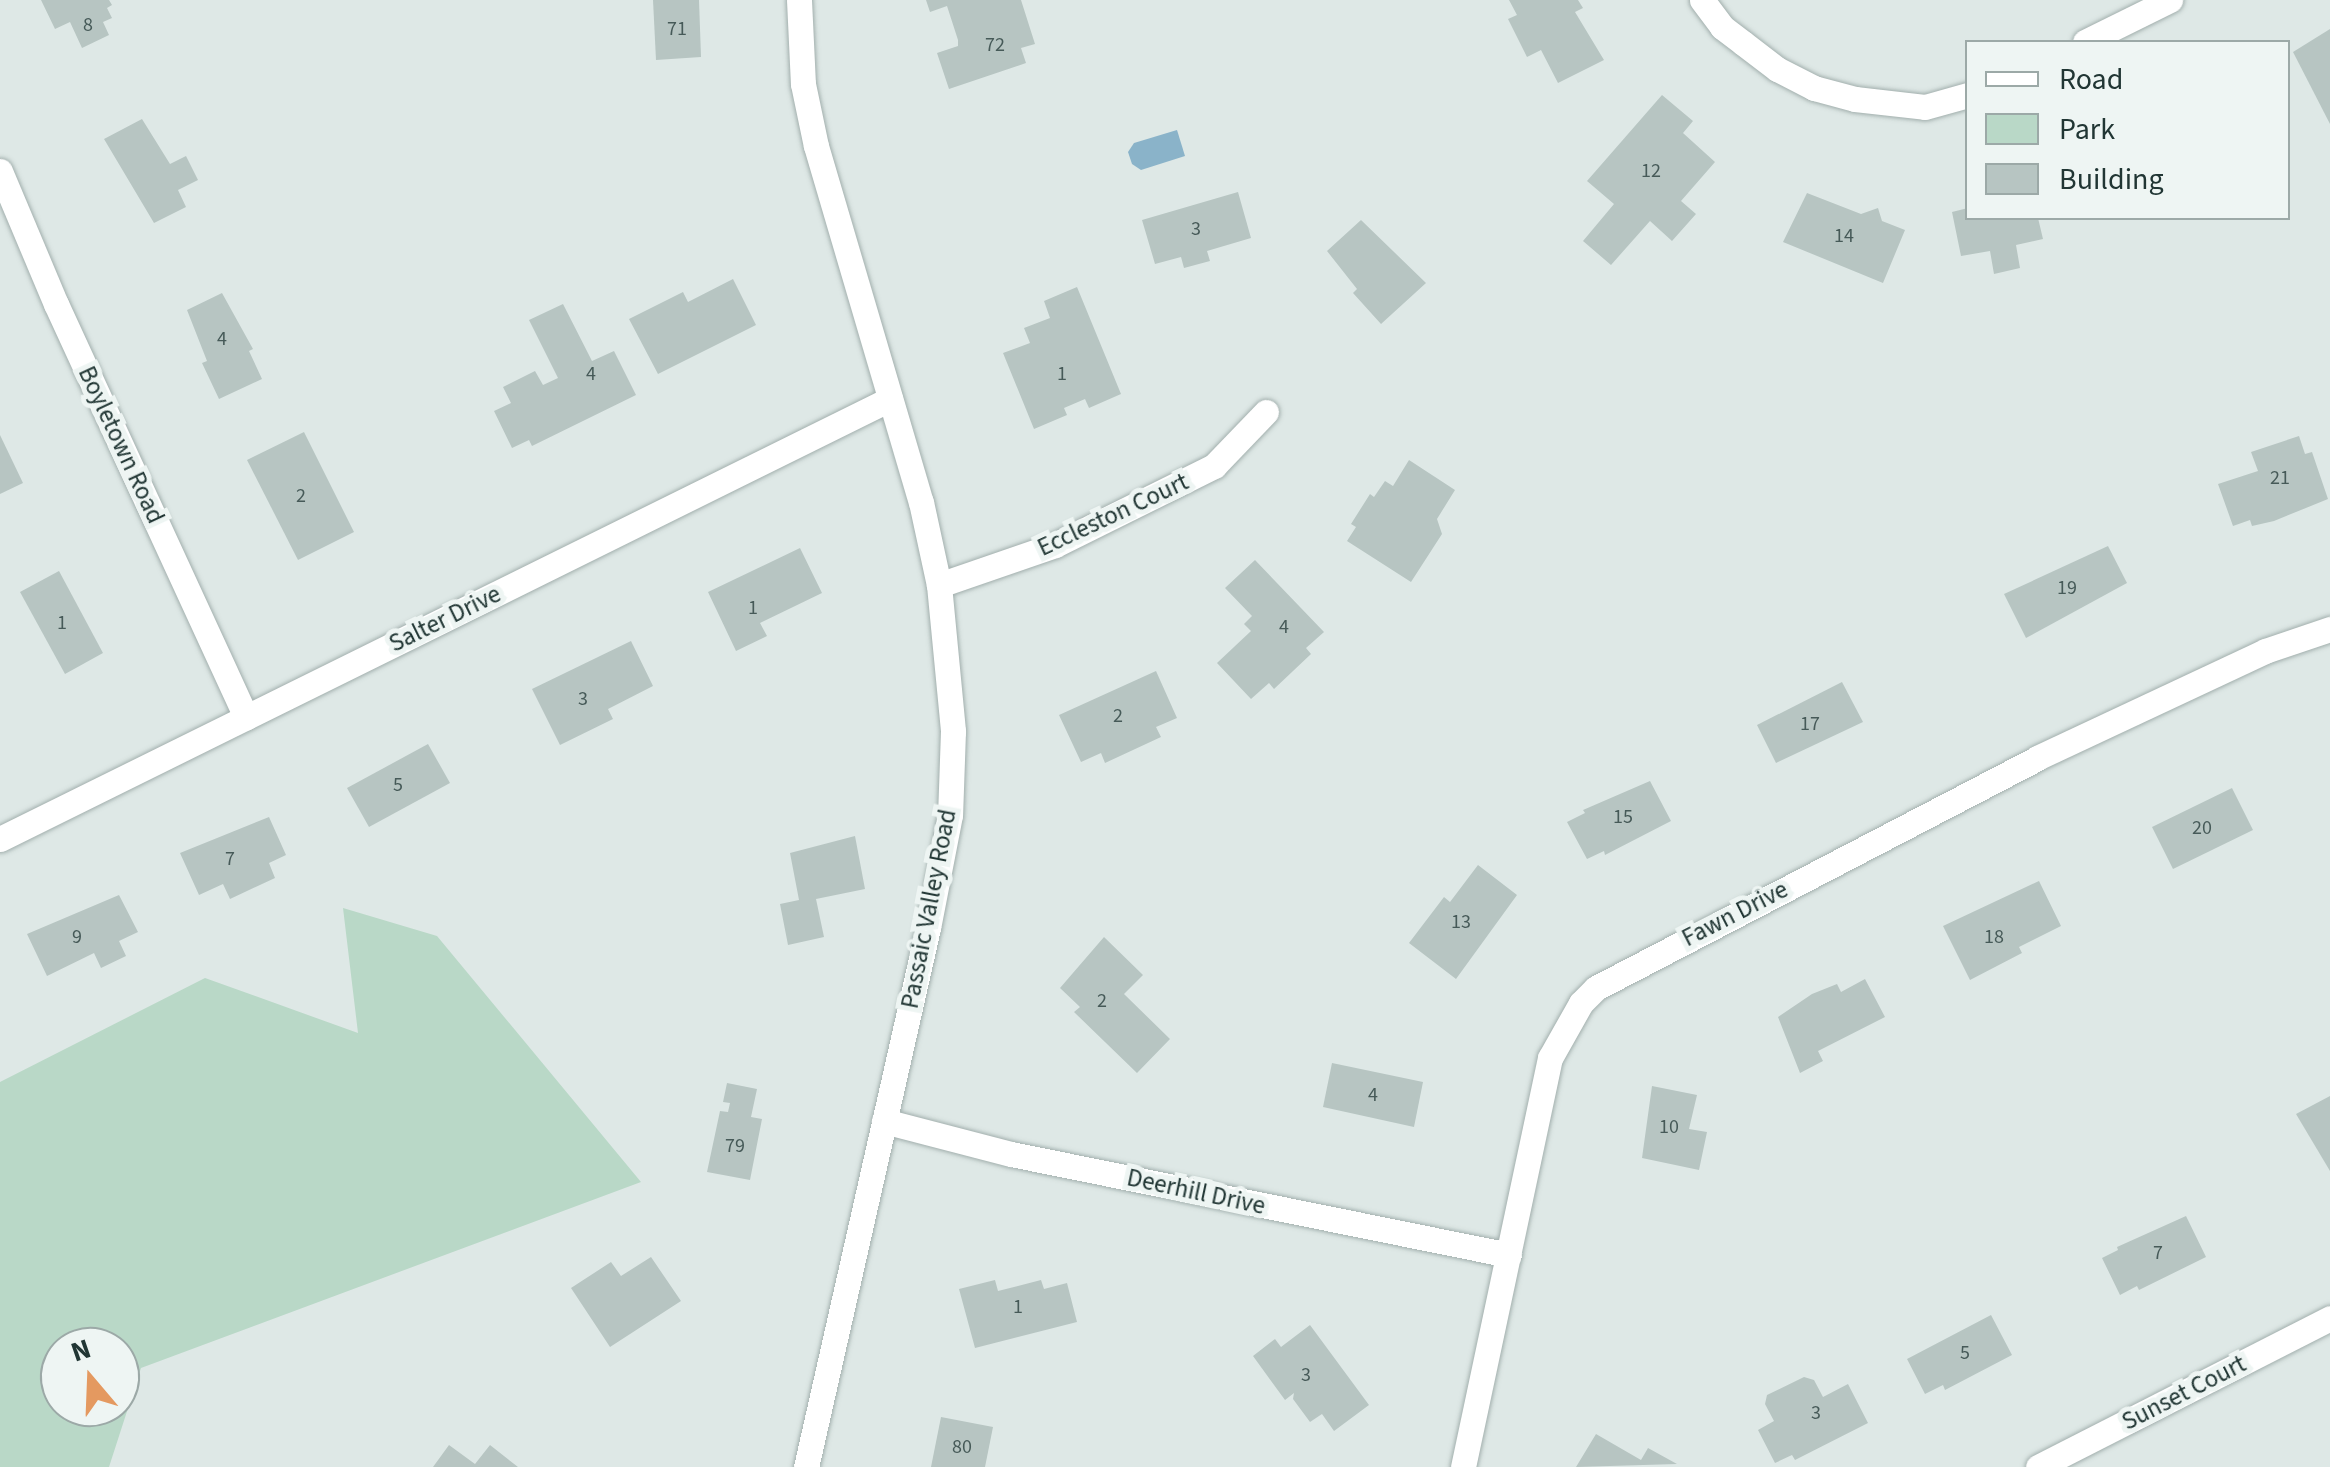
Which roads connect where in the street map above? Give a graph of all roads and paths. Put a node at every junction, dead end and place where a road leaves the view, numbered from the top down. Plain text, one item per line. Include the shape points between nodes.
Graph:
1 (799, 0) edge
2 (1702, 0) edge
3 (2170, 0) edge
4 (2090, 40) edge
5 (1965, 96) edge
6 (0, 171) edge
7 (890, 399) junction
8 (1266, 412) dead end
9 (939, 585) junction
10 (2330, 629) edge
11 (246, 717) junction
12 (0, 839) edge
13 (884, 1121) junction
14 (1509, 1255) junction
15 (2330, 1318) edge
16 (806, 1467) edge
17 (1463, 1467) edge
18 (2038, 1467) edge

1 - 7 street, Passaic Valley Road via 803,84 816,146
2 - 5 street via 1722,27 1776,69 1814,88 1924,107
3 - 4 street
6 - 11 street, Boyletown Road
7 - 9 street, Passaic Valley Road
7 - 11 street, Salter Drive
8 - 9 street, Eccleston Court via 1214,466 1055,545
9 - 13 street, Passaic Valley Road via 953,731 950,816
10 - 14 street, Fawn Drive via 2266,651 2037,758 1596,988 1550,1058
11 - 12 street, Salter Drive
13 - 14 street, Deerhill Drive via 1011,1154
13 - 16 street, Passaic Valley Road
14 - 17 street, Fawn Drive
15 - 18 street, Sunset Court

